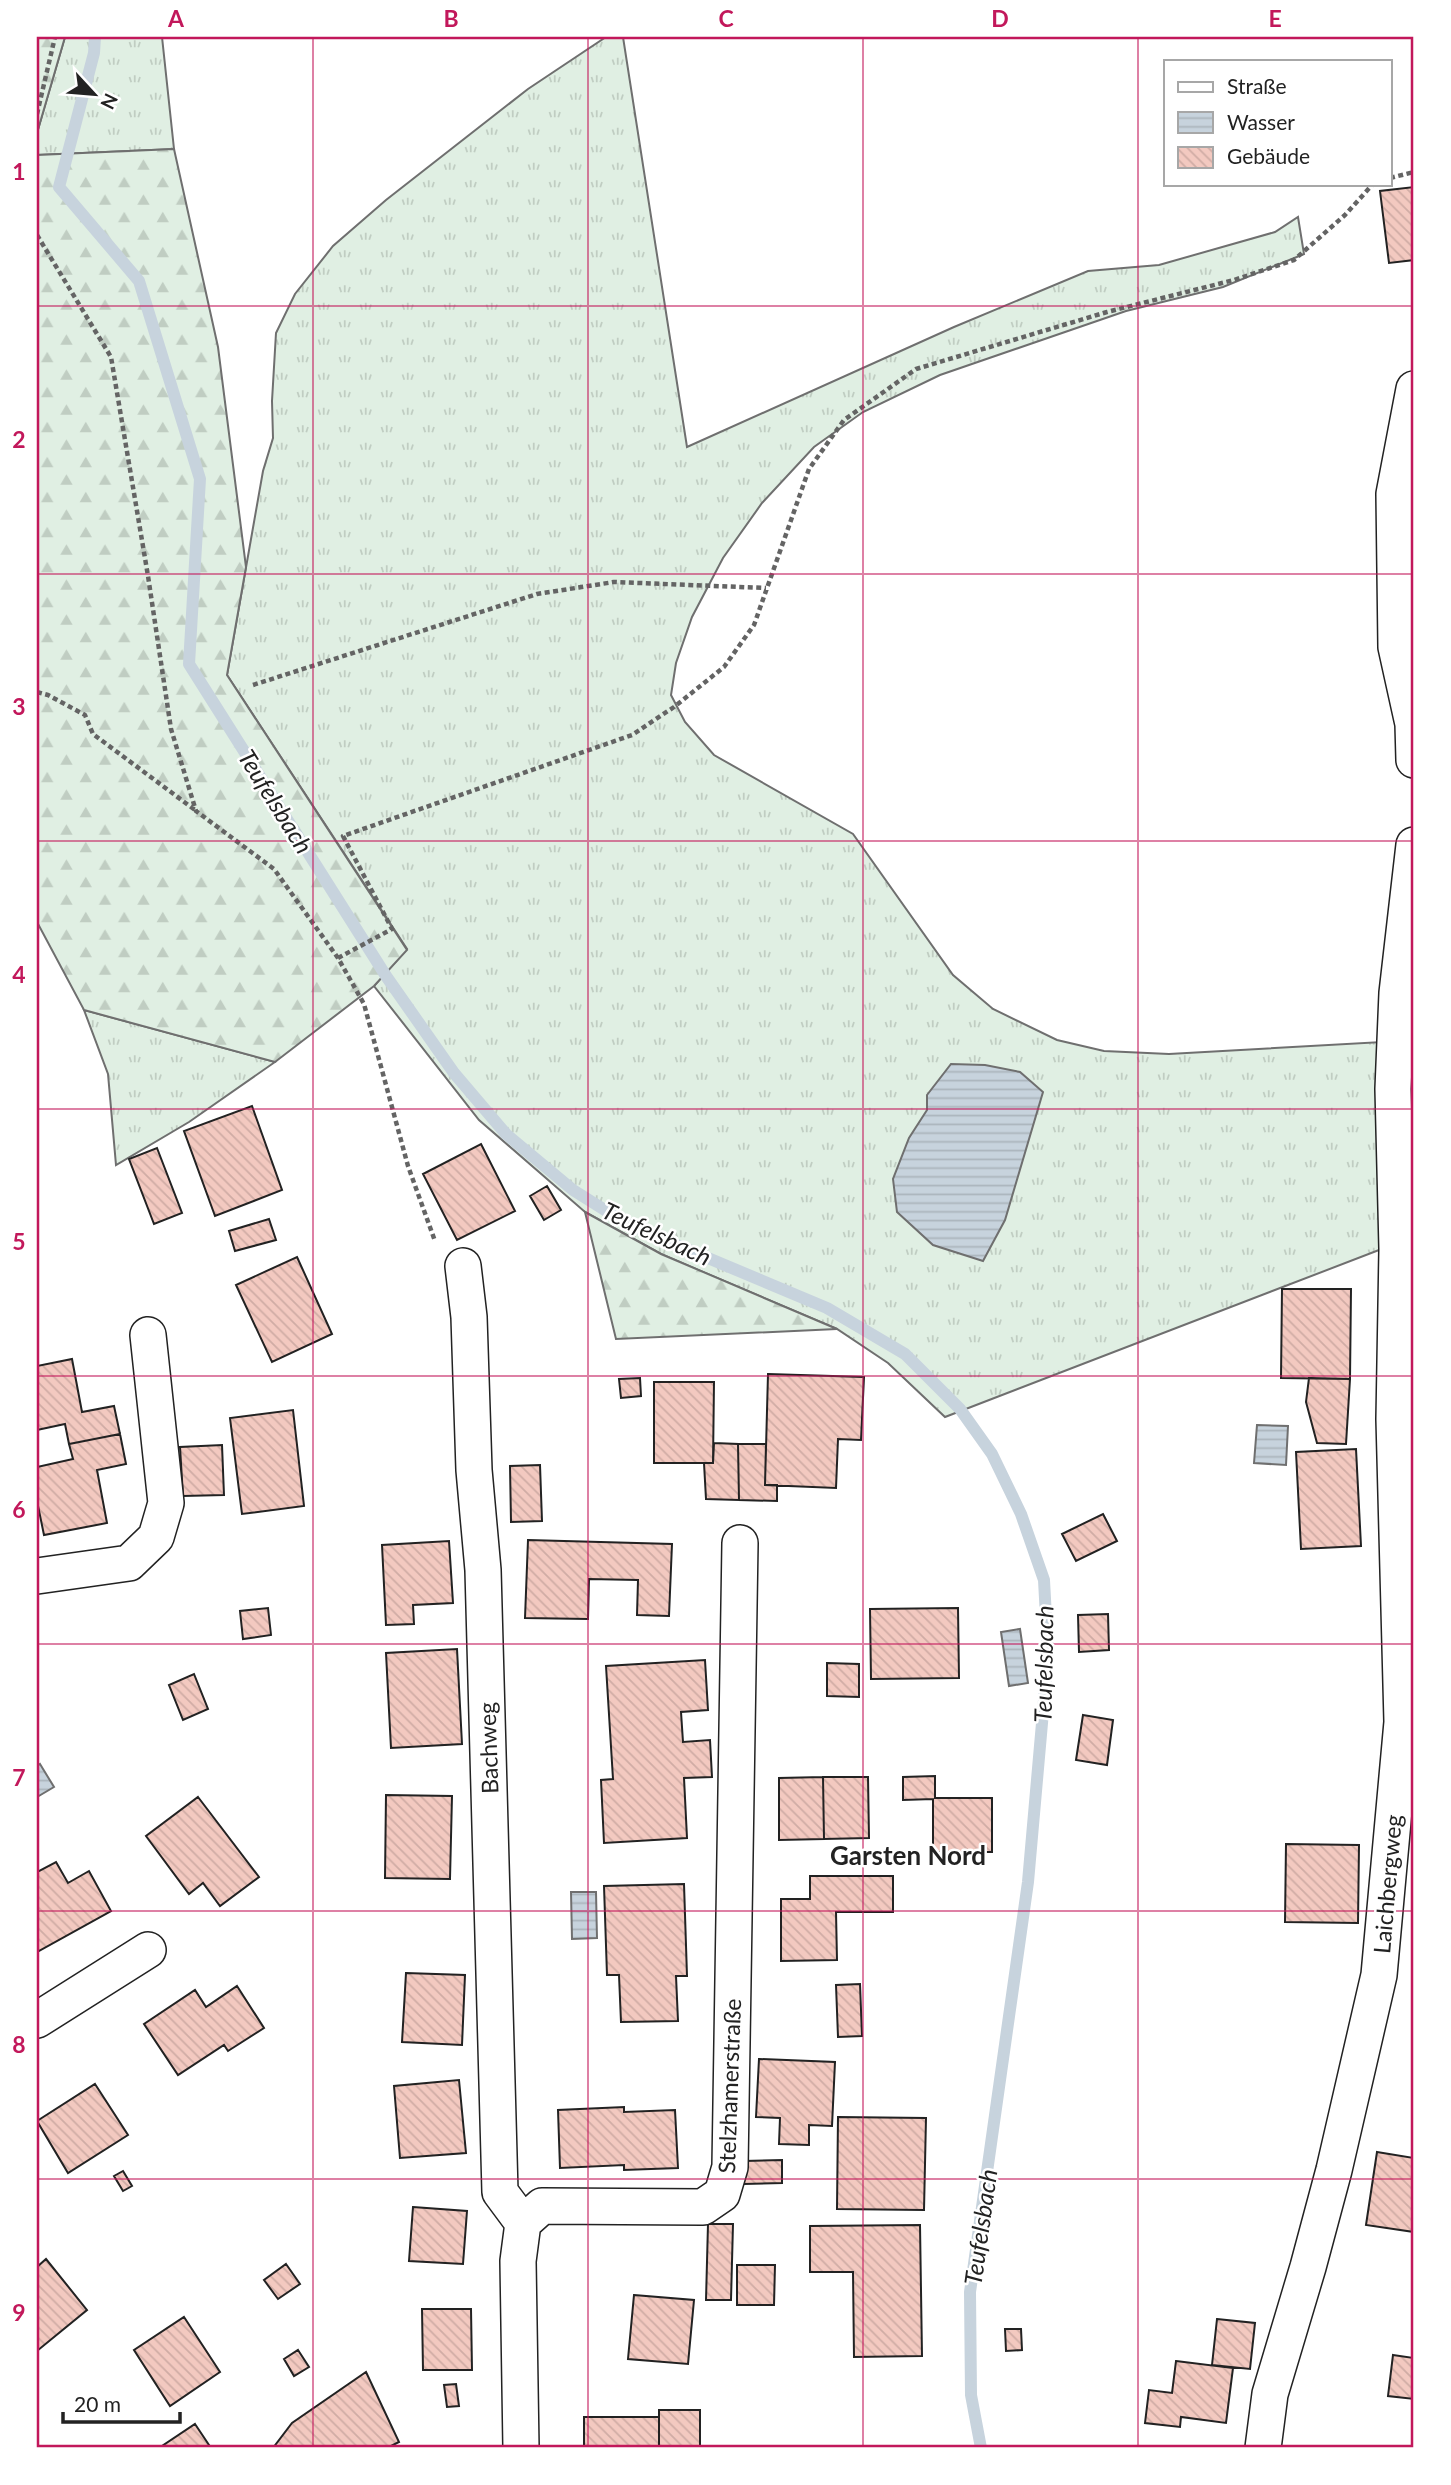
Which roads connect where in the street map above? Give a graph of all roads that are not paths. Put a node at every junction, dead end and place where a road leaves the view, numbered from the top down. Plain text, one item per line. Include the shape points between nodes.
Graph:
1 (1414, 389) edge
2 (1414, 760) edge
3 (1414, 845) edge
4 (463, 1266) road end
5 (148, 1335) dead end
6 (740, 1543) dead end
7 (37, 1576) edge
8 (148, 1950) dead end
9 (37, 2020) edge
10 (523, 2223) junction
11 (521, 2448) edge
12 (1263, 2448) edge

1 - 2 street via 1394,494 1396,647 1413,724
3 - 12 street, Laichbergweg via 1397,993 1393,1089 1397,1249 1394,1419 1402,1722 1380,1975 1334,2170 1270,2394
4 - 10 street, Bachweg via 482,1570 500,2192
5 - 7 street via 166,1503 156,1536 129,1563
6 - 10 street, Stelzhamerstraße via 730,2167 722,2194 703,2207 542,2206
8 - 9 street
10 - 11 street via 518,2261

